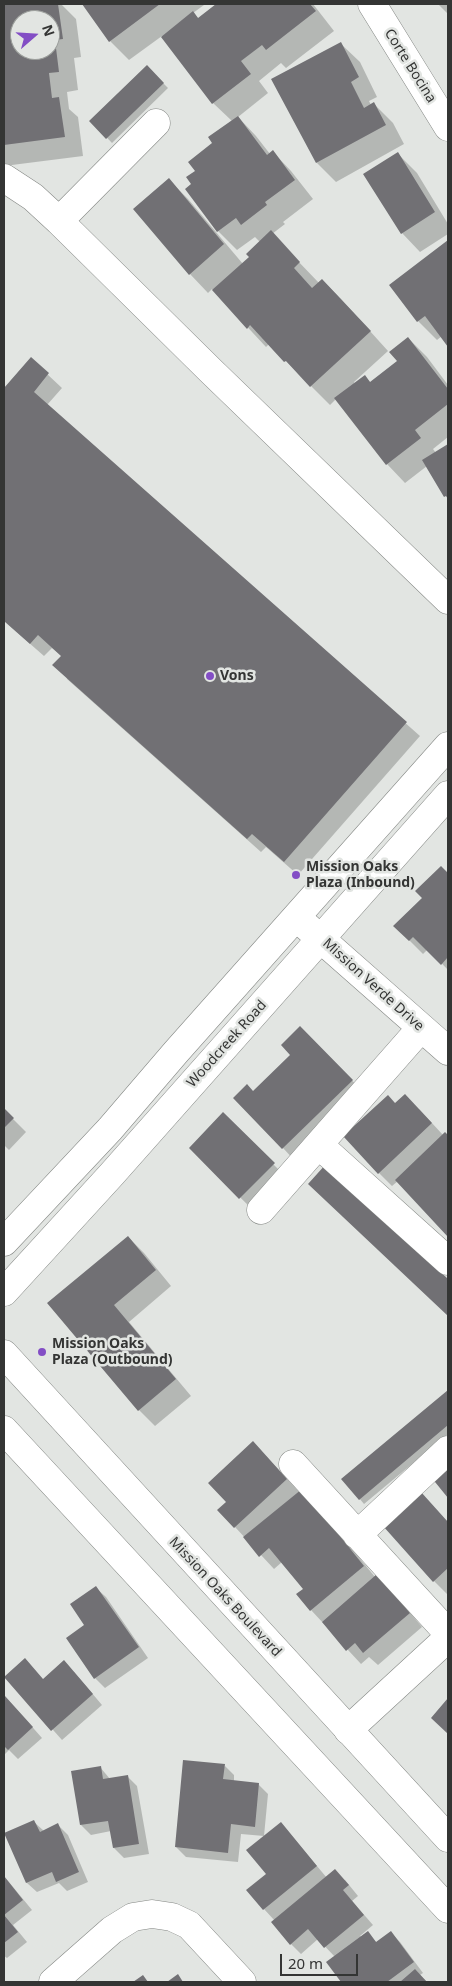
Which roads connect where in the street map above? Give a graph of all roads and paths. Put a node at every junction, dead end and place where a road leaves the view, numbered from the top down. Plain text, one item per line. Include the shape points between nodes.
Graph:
1 (372, 4) edge
2 (156, 124) dead end
3 (448, 128) edge
4 (4, 178) edge
5 (59, 221) junction
6 (448, 600) edge
7 (448, 746) edge
8 (448, 796) edge
9 (297, 918) junction
10 (320, 938) junction
11 (421, 1028) junction
12 (448, 1051) edge
13 (319, 1145) junction
14 (260, 1210) dead end
15 (4, 1242) edge
16 (448, 1261) edge
17 (4, 1292) edge
18 (4, 1354) edge
19 (4, 1430) edge
20 (448, 1450) edge
21 (293, 1464) dead end
22 (357, 1535) junction
23 (448, 1632) edge
24 (448, 1638) edge
25 (348, 1730) junction
26 (448, 1838) edge
27 (448, 1910) edge
28 (53, 1982) edge
29 (242, 1982) edge

1 - 3 main road, Corte Bocina
2 - 5 main road
4 - 5 main road via 33,197
5 - 6 main road
7 - 9 main road
8 - 10 main road, Woodcreek Road
9 - 10 main road, Mission Verde Drive
9 - 15 main road via 110,1129
10 - 11 main road, Mission Verde Drive
10 - 17 main road, Woodcreek Road
11 - 12 main road, Mission Verde Drive
11 - 13 main road
13 - 14 main road
13 - 16 main road
18 - 25 main road, Mission Oaks Boulevard
19 - 27 main road
20 - 22 main road
21 - 22 main road
22 - 23 main road
24 - 25 main road
25 - 26 main road, Mission Oaks Boulevard
28 - 29 main road via 112,1930 132,1917 152,1914 172,1917 189,1925

